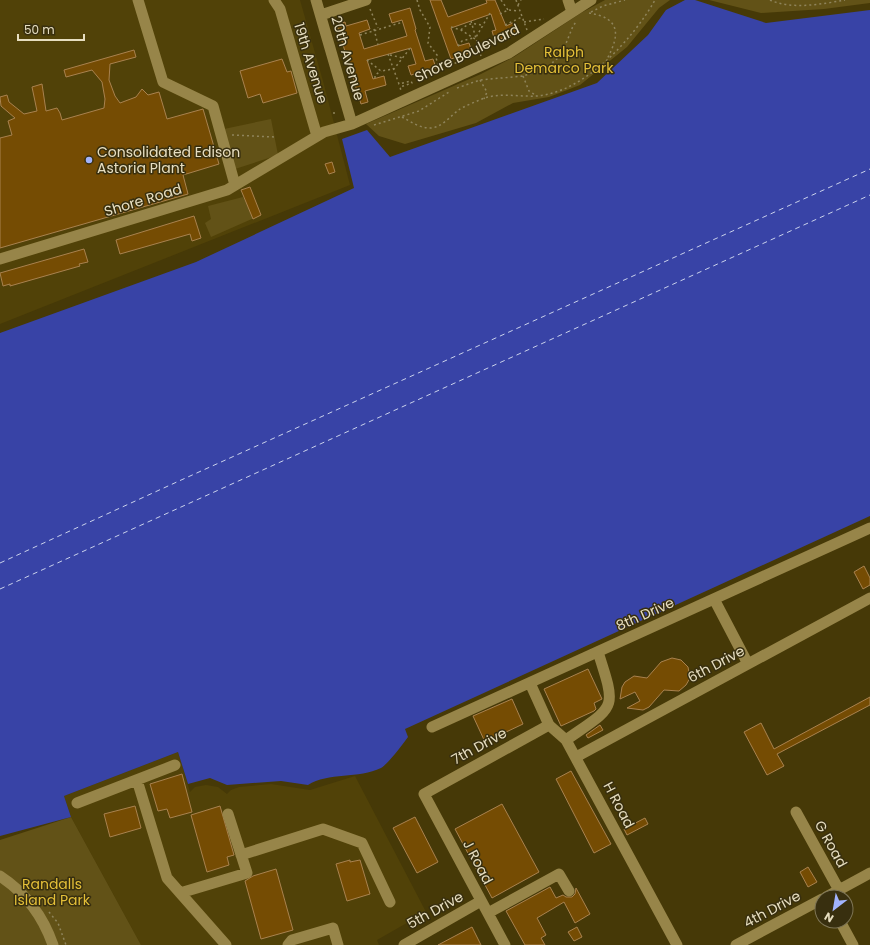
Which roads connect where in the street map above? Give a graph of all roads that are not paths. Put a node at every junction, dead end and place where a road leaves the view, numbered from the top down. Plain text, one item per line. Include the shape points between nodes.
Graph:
1 (138, 0) edge
2 (274, 0) edge
3 (316, 0) edge
4 (568, 0) edge
5 (591, 0) edge
6 (368, 4) edge
7 (321, 15) junction
8 (575, 16) junction
9 (352, 124) junction
10 (317, 136) junction
11 (235, 186) junction
12 (0, 259) edge
13 (870, 528) edge
14 (870, 598) edge
15 (714, 599) junction
16 (598, 652) junction
17 (748, 664) junction
18 (530, 683) junction
19 (549, 725) junction
20 (432, 727) dead end
21 (566, 740) junction
22 (576, 757) junction
23 (175, 765) dead end
24 (137, 780) junction
25 (424, 794) joint
26 (77, 803) dead end
27 (796, 812) dead end
28 (228, 814) dead end
29 (241, 855) junction
30 (870, 873) edge
31 (0, 876) edge
32 (838, 889) edge
33 (841, 889) edge
34 (569, 892) dead end
35 (180, 893) junction
36 (482, 901) junction
37 (390, 902) dead end
38 (814, 903) edge
39 (488, 913) junction
40 (844, 929) edge
41 (53, 945) edge
42 (226, 945) edge
43 (288, 945) edge
44 (338, 945) edge
45 (404, 945) edge
46 (505, 945) edge
47 (677, 945) edge
48 (736, 945) edge
49 (853, 945) edge

1 - 11 street via 163,82 212,106
2 - 10 street, 19th Avenue via 280,9
3 - 7 street, 20th Avenue
4 - 8 street
5 - 8 street, Shore Boulevard
6 - 7 street
7 - 9 street, 20th Avenue
8 - 9 street, Shore Boulevard via 508,53
9 - 10 street, Shore Road
10 - 11 street, Shore Road
11 - 12 street, Shore Road
13 - 15 street, 8th Drive
14 - 17 street, 6th Drive
15 - 16 street, 8th Drive
15 - 17 street
16 - 18 street, 8th Drive
16 - 21 street via 610,692 610,702 606,711
17 - 22 street, 6th Drive
18 - 19 street, H Road
18 - 20 street, 8th Drive
19 - 21 street, H Road
19 - 25 street, 7th Drive
21 - 22 street, H Road
22 - 47 street, H Road
23 - 24 street
24 - 26 street
24 - 35 street via 167,878
25 - 36 street, J Road
27 - 32 street, G Road
28 - 29 street
29 - 35 street via 247,874
29 - 37 street via 323,829 362,842
30 - 33 street, 4th Drive
31 - 41 street via 20,891 36,910
34 - 39 street via 559,874
35 - 42 street
36 - 39 street, J Road
36 - 45 street, 5th Drive
38 - 48 street, 4th Drive
39 - 46 street, J Road
40 - 49 street
43 - 44 street via 292,940 333,928

